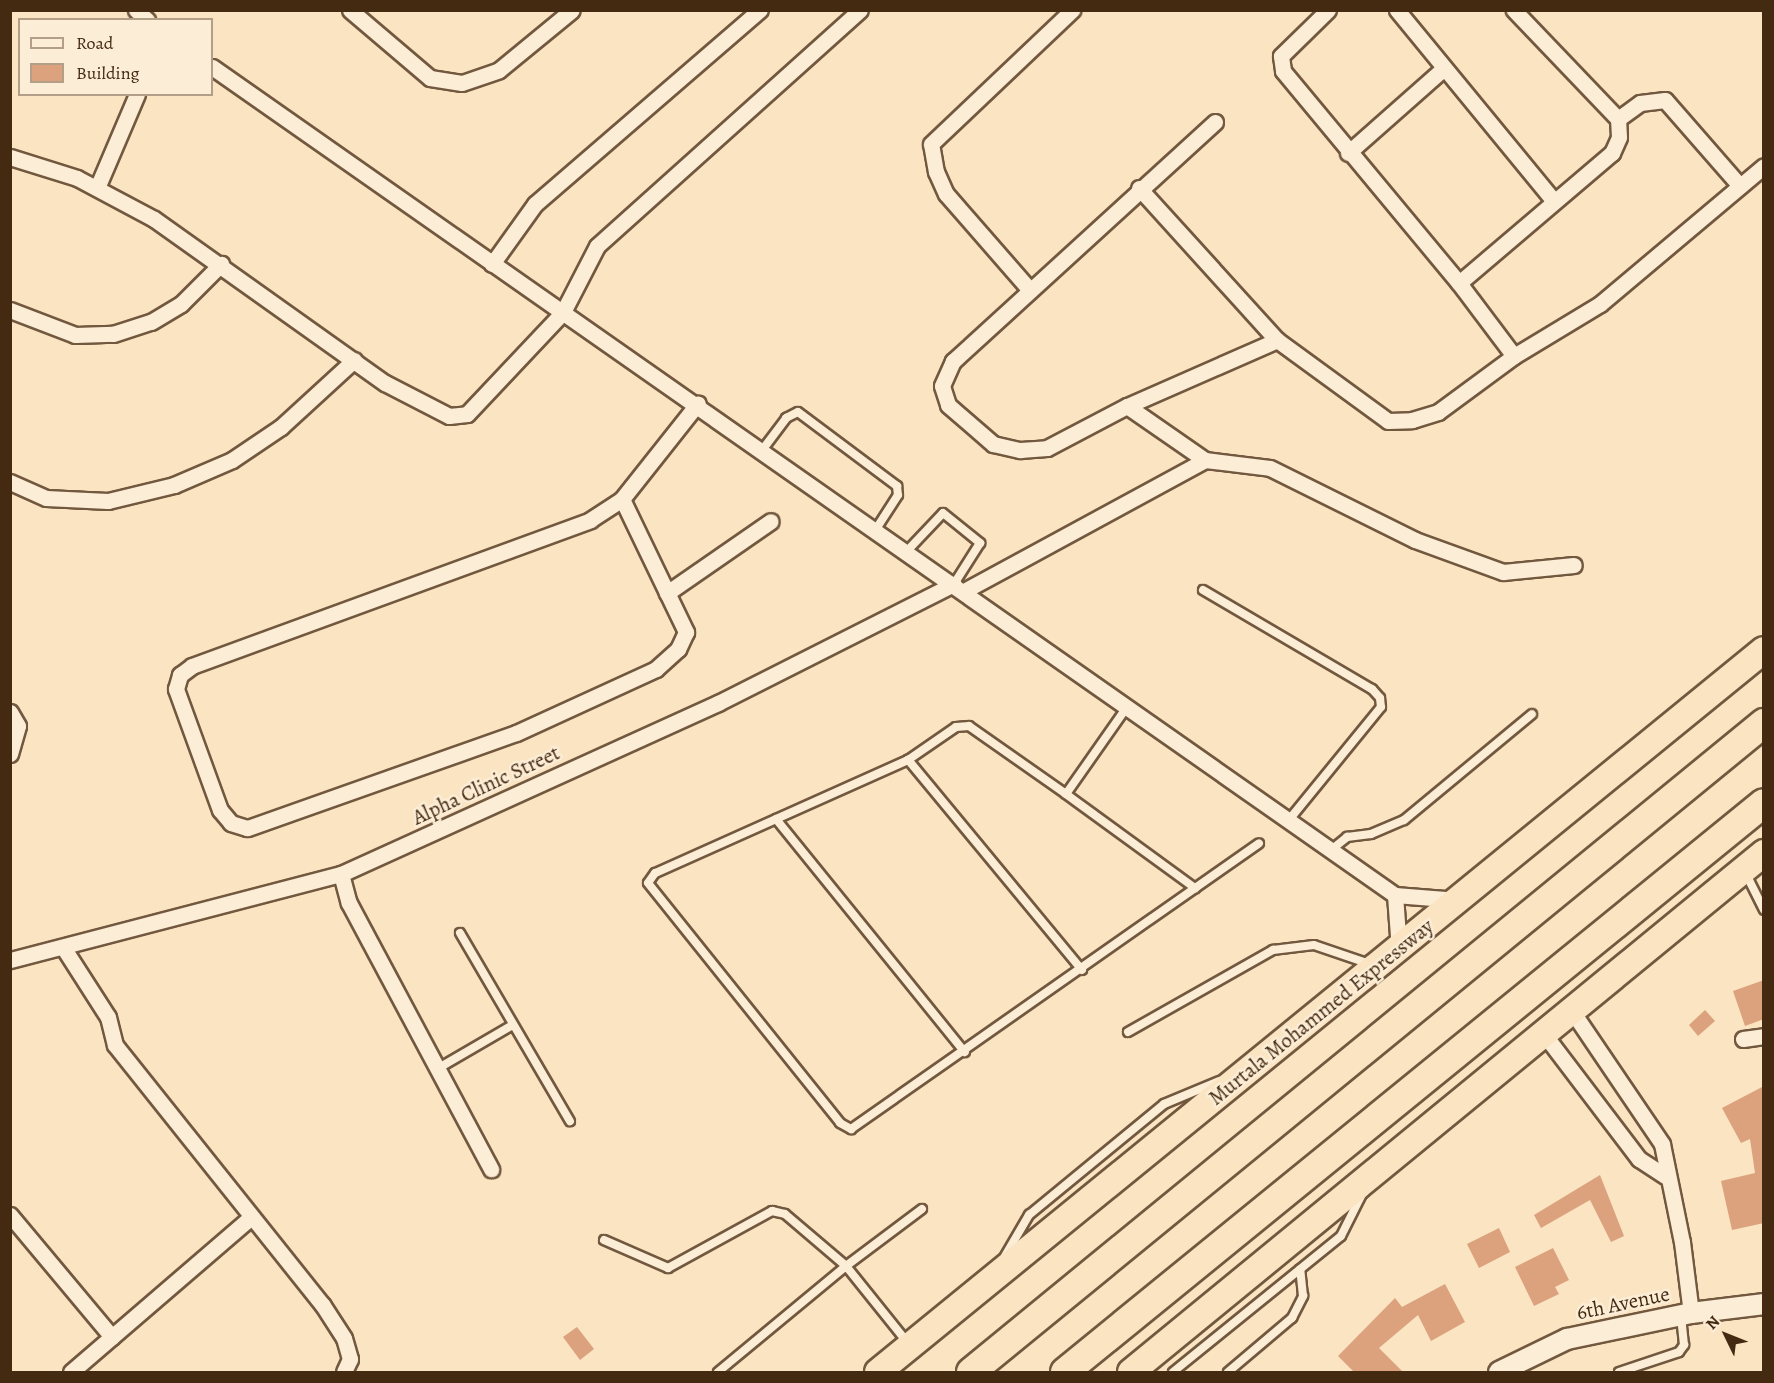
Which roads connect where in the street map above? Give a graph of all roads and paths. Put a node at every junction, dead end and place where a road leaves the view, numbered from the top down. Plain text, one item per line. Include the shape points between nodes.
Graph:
1 (350, 10) edge
2 (572, 10) edge
3 (760, 10) edge
4 (860, 10) edge
5 (1328, 10) edge
6 (1397, 10) edge
7 (1514, 10) edge
8 (1072, 11) edge
9 (213, 68) edge
10 (1443, 69) junction
11 (136, 96) edge
12 (1618, 120) junction
13 (1215, 122) dead end
14 (1348, 153) junction
15 (10, 157) edge
16 (1764, 166) edge
17 (1740, 186) junction
18 (97, 188) junction
19 (1139, 188) junction
20 (1554, 201) junction
21 (221, 264) junction
22 (492, 264) junction
23 (1459, 283) junction
24 (1029, 289) junction
25 (10, 310) edge
26 (563, 312) junction
27 (1277, 340) junction
28 (1514, 356) junction
29 (354, 360) junction
30 (698, 403) junction
31 (1127, 406) junction
32 (763, 449) junction
33 (1205, 460) junction
34 (10, 482) edge
35 (622, 499) junction
36 (771, 522) dead end
37 (876, 529) junction
38 (907, 551) junction
39 (1574, 565) dead end
40 (959, 588) junction
41 (1203, 590) dead end
42 (667, 593) junction
43 (1764, 650) edge
44 (1127, 706) junction
45 (10, 712) edge
46 (1532, 714) dead end
47 (1764, 723) edge
48 (10, 754) edge
49 (908, 760) junction
50 (1065, 794) junction
51 (1764, 802) edge
52 (776, 819) junction
53 (1289, 820) junction
54 (1259, 843) dead end
55 (1331, 850) junction
56 (1764, 854) edge
57 (1744, 870) junction
58 (340, 874) junction
59 (1195, 888) junction
60 (1395, 895) junction
61 (1458, 900) junction
62 (1764, 910) edge
63 (460, 933) dead end
64 (63, 947) junction
65 (1399, 949) junction
66 (10, 960) edge
67 (1378, 966) junction
68 (1082, 970) junction
69 (1572, 1011) junction
70 (512, 1026) junction
71 (1128, 1032) dead end
72 (1544, 1034) junction
73 (1764, 1036) edge
74 (1743, 1039) dead end
75 (965, 1052) junction
76 (437, 1069) junction
77 (570, 1121) dead end
78 (491, 1169) dead end
79 (1665, 1176) junction
80 (1369, 1177) junction
81 (922, 1209) dead end
82 (10, 1215) edge
83 (251, 1217) junction
84 (604, 1239) dead end
85 (846, 1266) junction
86 (1300, 1269) junction
87 (1764, 1304) edge
88 (1686, 1314) junction
89 (112, 1337) junction
90 (910, 1346) junction
91 (71, 1372) edge
92 (344, 1372) edge
93 (718, 1372) edge
94 (878, 1372) edge
95 (971, 1372) edge
96 (1065, 1372) edge
97 (1131, 1372) edge
98 (1173, 1372) edge
99 (1228, 1372) edge
100 (1499, 1372) edge
101 (1619, 1372) edge

1 - 2 street via 430,78 462,83 499,70
3 - 22 street via 534,204
4 - 26 street via 597,246
5 - 14 street via 1281,56 1293,89
6 - 10 street
7 - 12 street
8 - 24 street via 931,144 936,172 946,194
9 - 22 street
10 - 14 street
10 - 20 street
11 - 18 street
12 - 17 street via 1640,103 1665,100
12 - 20 street via 1618,137 1612,153
13 - 19 street
14 - 23 street
15 - 18 street
16 - 17 street
17 - 28 street via 1600,304
18 - 21 street
19 - 24 street
19 - 27 street
20 - 23 street
21 - 25 street via 181,304 151,322 114,334 75,334
21 - 29 street
22 - 26 street
23 - 28 street
24 - 31 street via 953,361 942,386 948,405 993,444 1020,450 1047,448
26 - 29 street via 467,414 449,416 385,383
26 - 30 street
27 - 28 street via 1388,421 1412,420 1438,412
27 - 31 street
29 - 34 street via 281,427 232,460 174,485 108,501 46,498
30 - 32 street
30 - 35 street
31 - 33 street
32 - 37 street
32 - 37 lane via 792,413 807,419 897,486 898,495
33 - 39 street via 1270,468 1415,540 1503,572
33 - 40 street, Alpha Clinic Street
35 - 42 street
35 - 42 street via 590,520 192,666 180,675 176,689 220,810 231,823 247,828 516,733 656,669 678,649 686,633
36 - 42 street
37 - 38 street
38 - 40 street
38 - 40 lane via 943,513 980,543
40 - 44 street
40 - 58 street, Alpha Clinic Street via 718,703
41 - 53 lane via 1372,689 1380,698 1381,707
43 - 61 highway, Murtala Mohammed Expressway
44 - 50 lane
44 - 53 street
45 - 48 street via 18,726
46 - 55 lane via 1404,820 1371,834 1347,837
47 - 95 highway
49 - 50 lane via 956,727 969,726
49 - 52 lane
49 - 68 lane
50 - 59 lane
51 - 96 highway
52 - 75 lane
52 - 75 lane via 655,873 648,883 652,893 840,1123 851,1129
53 - 55 street
54 - 59 lane
55 - 60 street
56 - 57 highway
57 - 62 lane
57 - 69 highway
58 - 64 street, Alpha Clinic Street
58 - 76 street via 349,903
59 - 68 lane
60 - 61 street
60 - 65 street
61 - 65 highway, Murtala Mohammed Expressway
63 - 70 lane
64 - 66 street, Alpha Clinic Street
64 - 83 street via 108,1017 115,1045
65 - 67 highway, Murtala Mohammed Expressway
67 - 71 lane via 1314,945 1273,950
67 - 90 highway, Murtala Mohammed Expressway
68 - 75 lane
69 - 72 highway
69 - 79 street via 1662,1143
70 - 76 lane
70 - 77 lane
72 - 79 street via 1639,1159
72 - 80 highway
73 - 74 street
76 - 78 street
79 - 88 street via 1682,1242
80 - 86 lane via 1341,1236
80 - 97 highway
81 - 85 lane
82 - 89 street
83 - 89 street
83 - 92 street via 344,1338 350,1359
84 - 85 lane via 669,1268 772,1211 785,1214
85 - 90 lane
85 - 93 lane
86 - 98 lane
86 - 99 lane via 1303,1296 1292,1318
87 - 88 street, 6th Avenue
88 - 100 street, 6th Avenue via 1567,1339
88 - 101 lane via 1684,1345 1679,1352
89 - 91 street
90 - 94 highway, Murtala Mohammed Expressway

